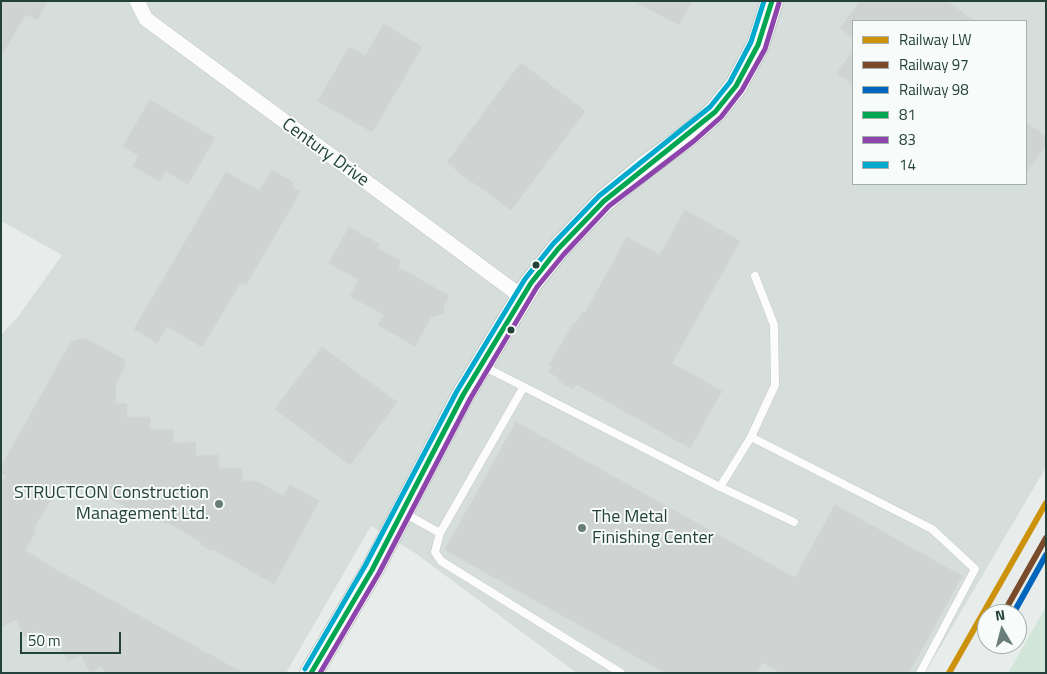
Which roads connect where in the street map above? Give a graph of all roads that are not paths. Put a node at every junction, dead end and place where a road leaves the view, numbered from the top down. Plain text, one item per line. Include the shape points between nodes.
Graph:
1 (137, 1) edge
2 (772, 1) edge
3 (755, 276) dead end
4 (522, 298) junction
5 (481, 365) junction
6 (524, 388) junction
7 (751, 437) junction
8 (720, 487) junction
9 (403, 512) junction
10 (794, 522) dead end
11 (440, 533) junction
12 (311, 673) edge
13 (621, 673) edge
14 (920, 673) edge

1 - 4 street, Century Drive via 153,25
2 - 4 main road via 758,45 736,86 715,112 604,201 558,249
3 - 7 lane via 774,325 775,385
4 - 5 main road
5 - 6 lane
5 - 9 main road
6 - 8 lane
6 - 11 lane
7 - 8 lane
7 - 14 lane via 932,529 975,569
8 - 10 lane
9 - 11 lane
9 - 12 main road
11 - 13 lane via 435,552 441,561

